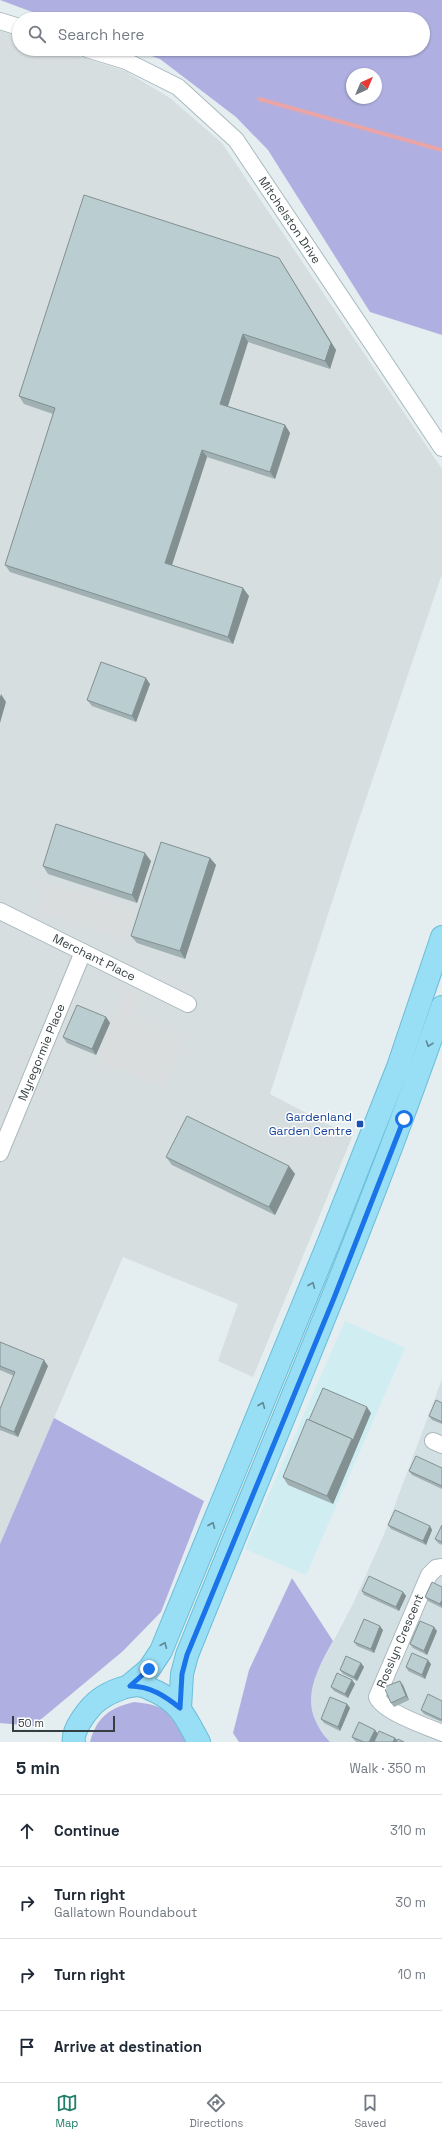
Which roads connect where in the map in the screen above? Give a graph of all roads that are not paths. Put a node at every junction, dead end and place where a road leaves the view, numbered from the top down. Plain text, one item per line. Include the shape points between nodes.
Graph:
1 (0, 21) edge
2 (12, 25) edge
3 (110, 56) edge
4 (442, 448) edge
5 (0, 911) edge
6 (442, 937) edge
7 (83, 952) junction
8 (188, 1004) dead end
9 (442, 1008) edge
10 (0, 1153) edge
11 (442, 1567) edge
12 (130, 1686) junction
13 (180, 1708) junction
14 (442, 1733) edge
15 (74, 1742) edge
16 (199, 1742) edge

1 - 2 street
3 - 4 street, Mitchelston Drive via 126,61 178,87 236,140
5 - 7 street, Merchant Place
12 -> 6 main road via 149,1669 162,1651 398,1067
7 - 8 street, Merchant Place
7 - 10 street, Myregormie Place
9 -> 13 main road via 404,1119 334,1298 187,1655 182,1674
11 - 14 street, Rosslyn Crescent via 432,1570 428,1575 377,1696 388,1709
12 - 13 main road via 143,1686
12 - 15 main road via 100,1699 84,1715 72,1737
13 - 16 main road

